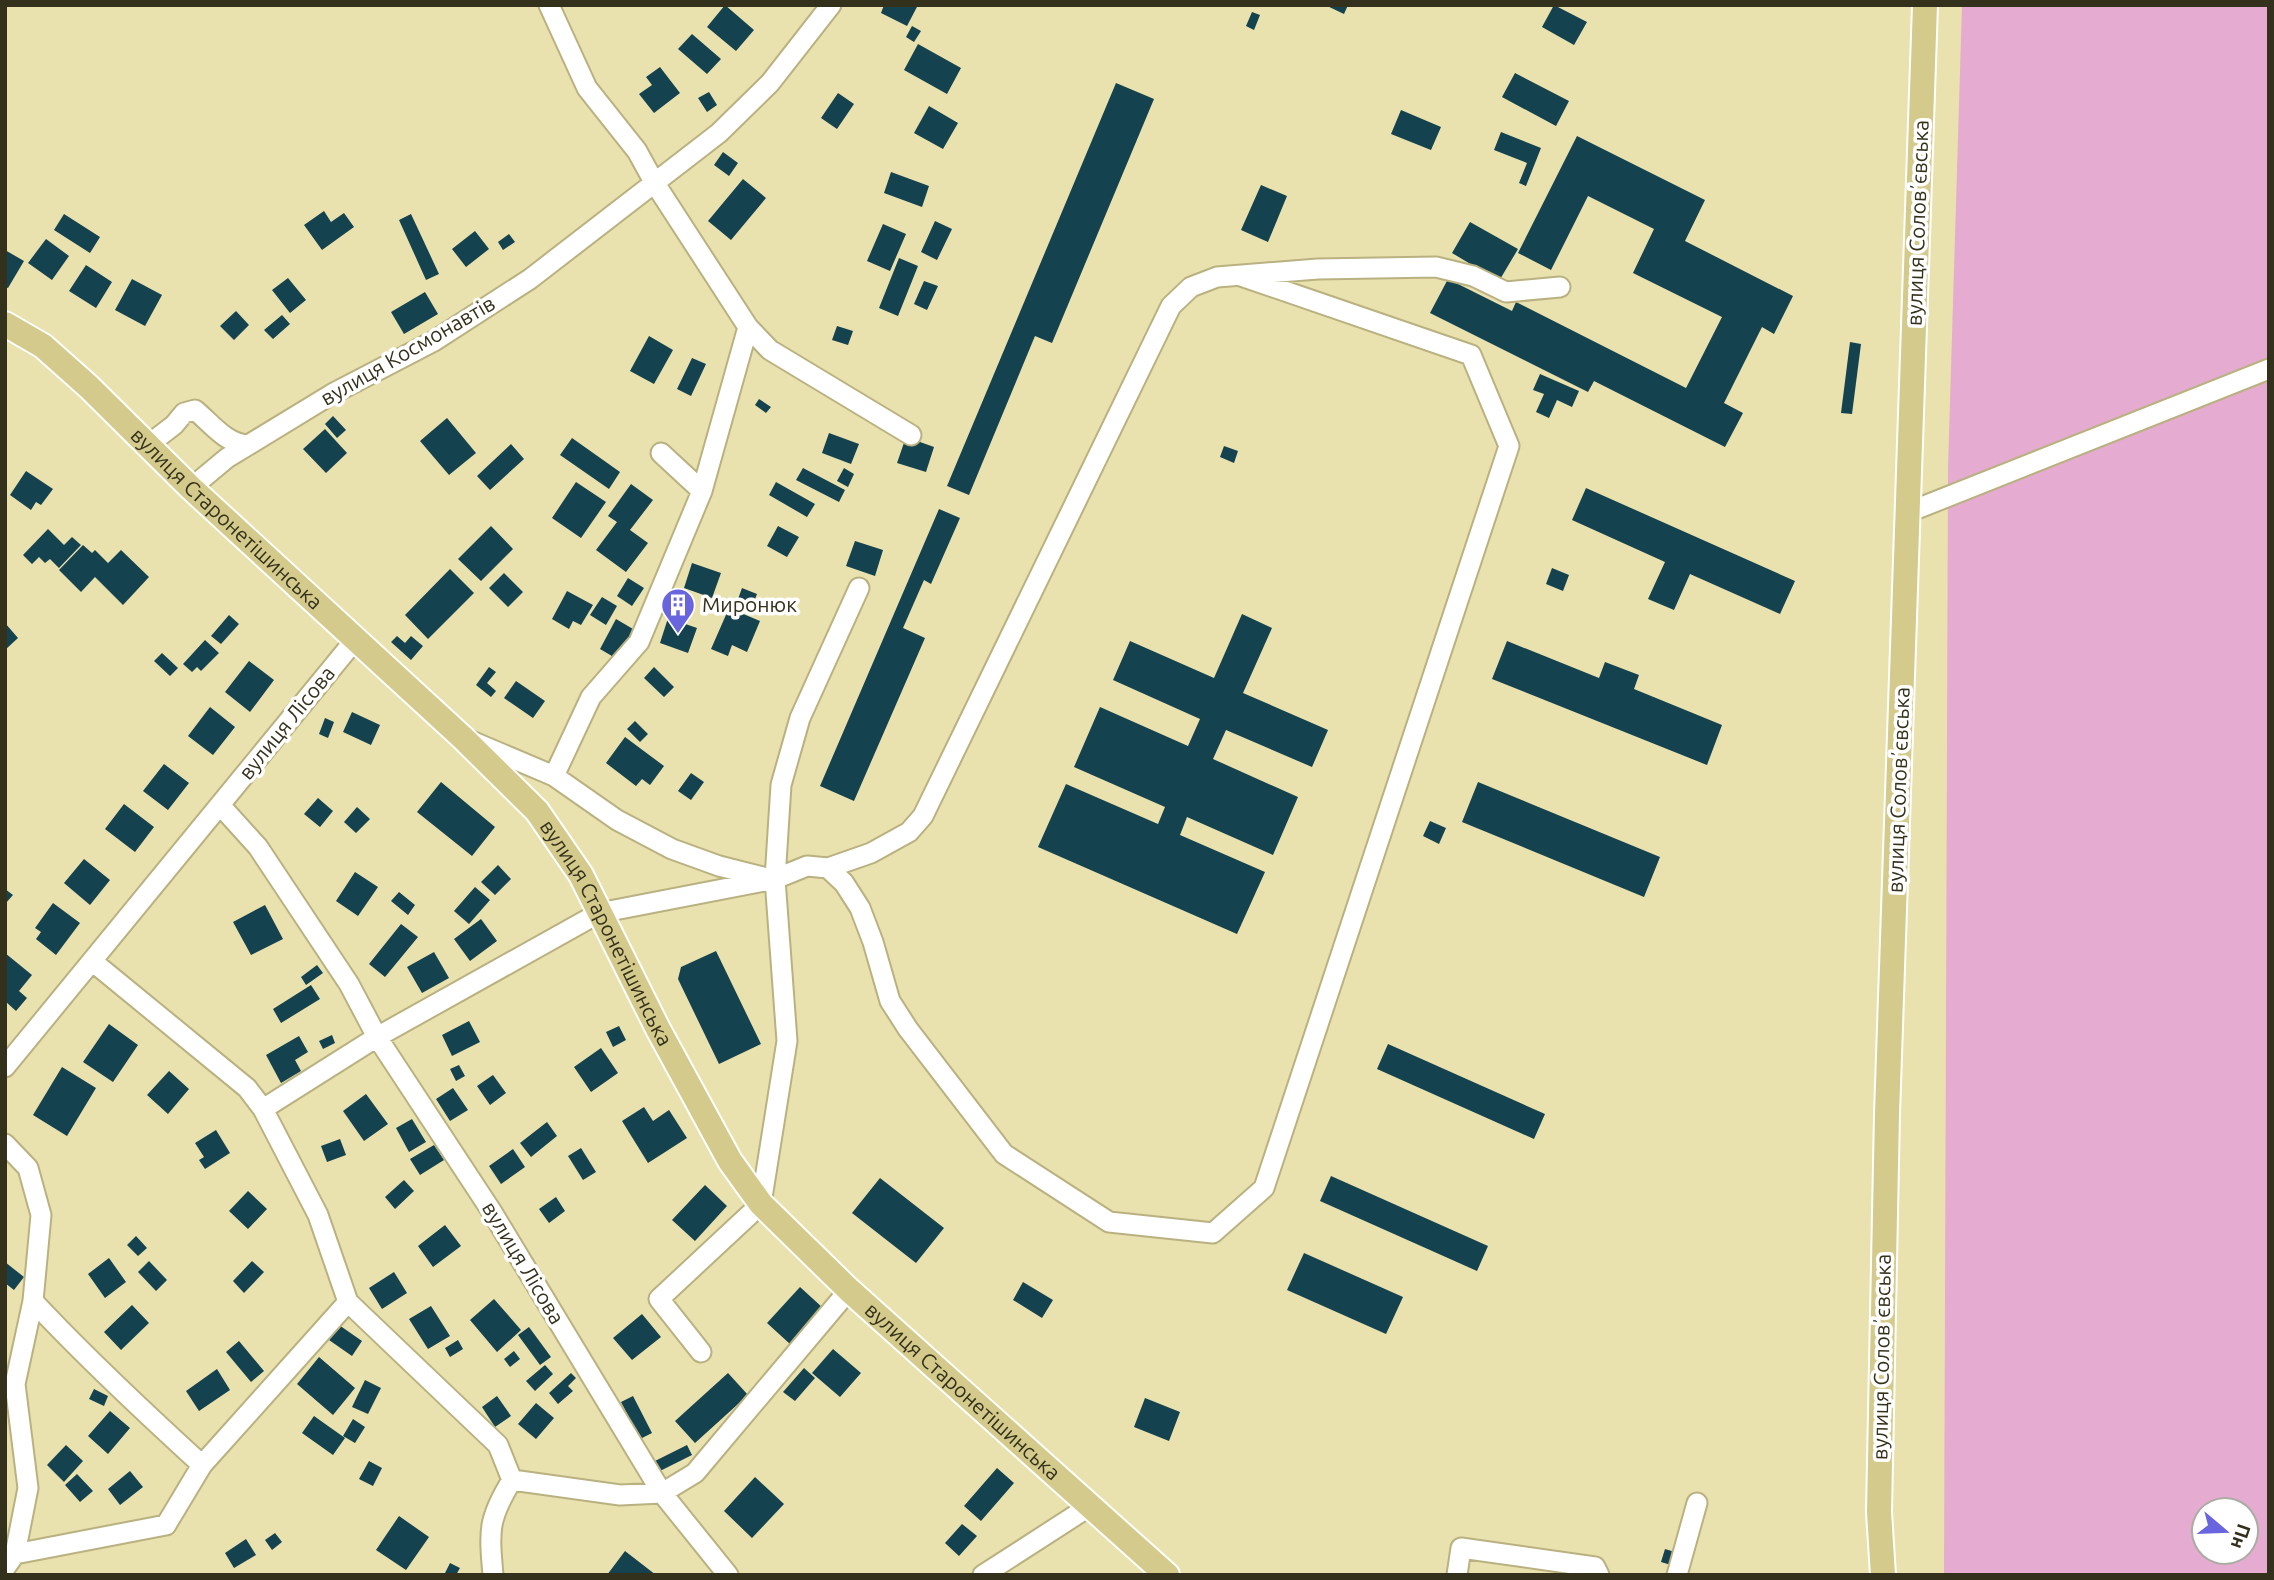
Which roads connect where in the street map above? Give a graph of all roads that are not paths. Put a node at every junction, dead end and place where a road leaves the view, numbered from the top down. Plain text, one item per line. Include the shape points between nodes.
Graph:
1 (549, 5) edge
2 (831, 5) edge
3 (1925, 5) edge
4 (654, 182) junction
5 (1241, 276) junction
6 (1560, 288) dead end
7 (5, 324) edge
8 (748, 327) junction
9 (2269, 369) edge
10 (911, 435) dead end
11 (148, 445) junction
12 (248, 445) junction
13 (661, 453) dead end
14 (191, 488) junction
15 (702, 491) junction
16 (1909, 512) junction
17 (859, 588) dead end
18 (355, 640) junction
19 (463, 738) junction
20 (554, 776) junction
21 (220, 805) junction
22 (828, 868) junction
23 (775, 879) junction
24 (599, 913) junction
25 (92, 961) junction
26 (377, 1037) junction
27 (5, 1067) edge
28 (263, 1109) junction
29 (5, 1144) edge
30 (761, 1204) junction
31 (849, 1290) junction
32 (33, 1301) junction
33 (348, 1302) junction
34 (701, 1352) dead end
35 (10, 1382) edge
36 (202, 1465) junction
37 (512, 1480) junction
38 (662, 1493) junction
39 (1697, 1503) dead end
40 (1090, 1506) junction
41 (10, 1561) edge
42 (493, 1575) edge
43 (728, 1575) edge
44 (983, 1575) edge
45 (1167, 1575) edge
46 (1457, 1575) edge
47 (1599, 1575) edge
48 (1677, 1575) edge
49 (1883, 1575) edge

1 - 4 street via 587,88 637,150
2 - 4 street, вулиця Космонавтів via 770,83 719,133
3 - 16 main road, вулиця Соловʼєвська
4 - 8 street
4 - 12 street, вулиця Космонавтів via 530,279 470,319
5 - 6 street via 1436,267 1506,292
5 - 22 street via 1217,277 1191,287 1164,318 923,816 909,832 886,846
5 - 22 street via 1471,355 1508,446 1264,1188 1213,1233 1109,1222 1004,1154 896,1011 860,908
7 - 11 main road, вулиця Старонетішинська via 43,346
8 - 10 street via 770,350
8 - 15 street
9 - 16 street
11 - 12 street via 184,413 195,410 231,440
11 - 14 main road, вулиця Старонетішинська
12 - 14 street, вулиця Космонавтів
13 - 15 street
14 - 18 main road, вулиця Старонетішинська
15 - 20 street via 639,642 591,697
16 - 49 main road, вулиця Соловʼєвська via 1881,1343
17 - 23 street via 800,718 781,785
18 - 19 main road, вулиця Старонетішинська
18 - 21 street, вулиця Лісова
19 - 20 street
19 - 24 main road, вулиця Старонетішинська via 537,811 580,875
20 - 23 street via 617,820 672,849
21 - 25 street, вулиця Лісова
21 - 26 street, вулиця Лісова via 258,847 349,984
22 - 23 street via 807,866
23 - 24 street
23 - 30 street via 787,1041
24 - 26 street
24 - 30 main road, вулиця Старонетішинська via 730,1161
25 - 27 street, вулиця Лісова
25 - 28 street via 247,1088
26 - 28 street
26 - 38 street, вулиця Лісова via 492,1212
28 - 33 street via 318,1215
29 - 32 street via 28,1168 41,1215
30 - 31 main road, вулиця Старонетішинська
30 - 34 street via 659,1299
31 - 38 street via 695,1473
31 - 40 main road, вулиця Старонетішинська
32 - 35 street
32 - 36 street
33 - 36 street
33 - 37 street via 498,1445
35 - 41 street via 28,1488
36 - 41 street via 166,1525
37 - 38 street via 620,1495
37 - 42 street via 497,1504 489,1533
38 - 43 street, вулиця Лісова
39 - 48 street
40 - 44 street
40 - 45 main road, вулиця Старонетішинська
46 - 47 street via 1461,1548 1595,1567

